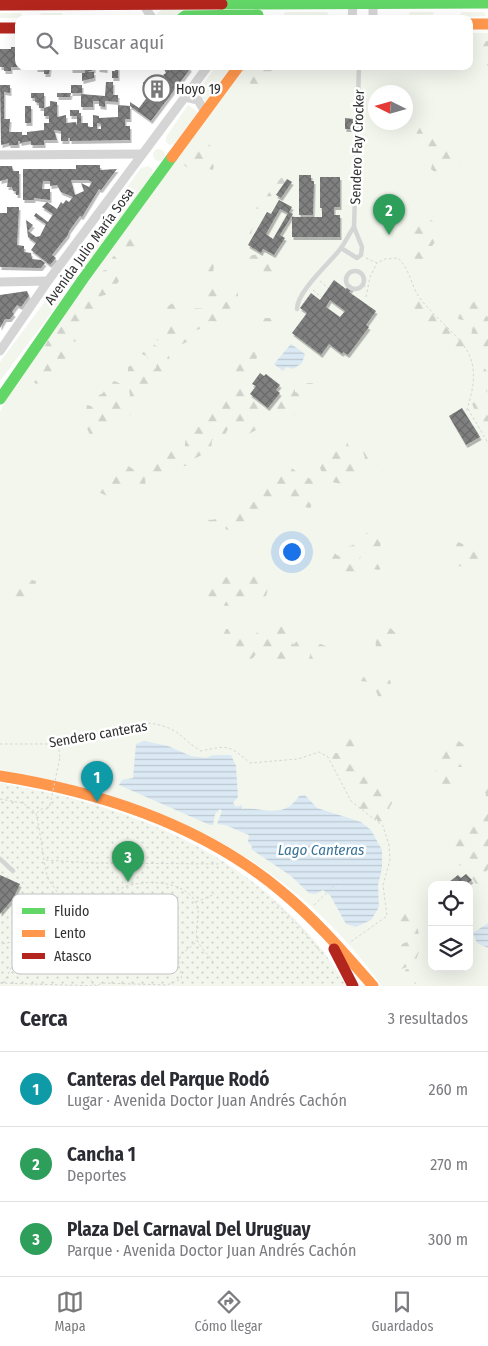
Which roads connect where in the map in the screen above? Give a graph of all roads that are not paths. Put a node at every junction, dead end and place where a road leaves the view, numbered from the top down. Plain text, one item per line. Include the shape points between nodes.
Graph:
1 (141, 2) edge
2 (379, 2) edge
3 (488, 2) edge
4 (353, 3) junction
5 (0, 4) edge
6 (258, 9) edge
7 (150, 15) edge
8 (195, 15) edge
9 (352, 15) edge
10 (374, 15) edge
11 (473, 24) edge
12 (488, 24) edge
13 (0, 28) edge
14 (15, 28) edge
15 (205, 70) edge
16 (236, 70) edge
17 (359, 70) edge
18 (185, 97) junction
19 (205, 112) junction
20 (141, 154) junction
21 (0, 155) edge
22 (354, 227) junction
23 (341, 248) junction
24 (359, 257) junction
25 (358, 271) junction
26 (48, 281) junction
27 (0, 282) edge
28 (297, 309) dead end
29 (0, 351) edge
30 (2, 393) edge
31 (0, 776) edge
32 (0, 858) edge
33 (13, 871) dead end
34 (326, 934) junction
35 (353, 986) edge
36 (373, 986) edge

1 - 5 main road
1 - 6 main road
1 - 7 street
2 - 3 main road
2 - 4 main road
2 - 10 street
4 - 6 main road
4 - 9 street
6 - 8 main road
11 - 12 main road
13 - 14 main road
15 - 18 street, Avenida Julio María Sosa
16 - 19 main road, Avenida Julio María Sosa
17 - 22 lane, Sendero Fay Crocker
18 - 19 street via 198,100
18 - 20 street, Avenida Julio María Sosa
19 - 30 main road, Avenida Julio María Sosa
20 - 21 street
20 - 26 street, Avenida Julio María Sosa
22 - 23 lane, Sendero Fay Crocker
22 - 24 lane, Sendero Fay Crocker via 362,247
23 - 24 lane
23 - 28 lane, Sendero Fay Crocker via 300,298
24 - 25 lane, Sendero Fay Crocker
25 - 25 lane via 364,277 365,286 354,290 347,285 347,276
26 - 27 street
26 - 29 street, Avenida Julio María Sosa
31 - 34 main road via 68,789 166,823 232,857 267,880
32 - 33 lane
34 - 35 main road
34 - 36 main road

